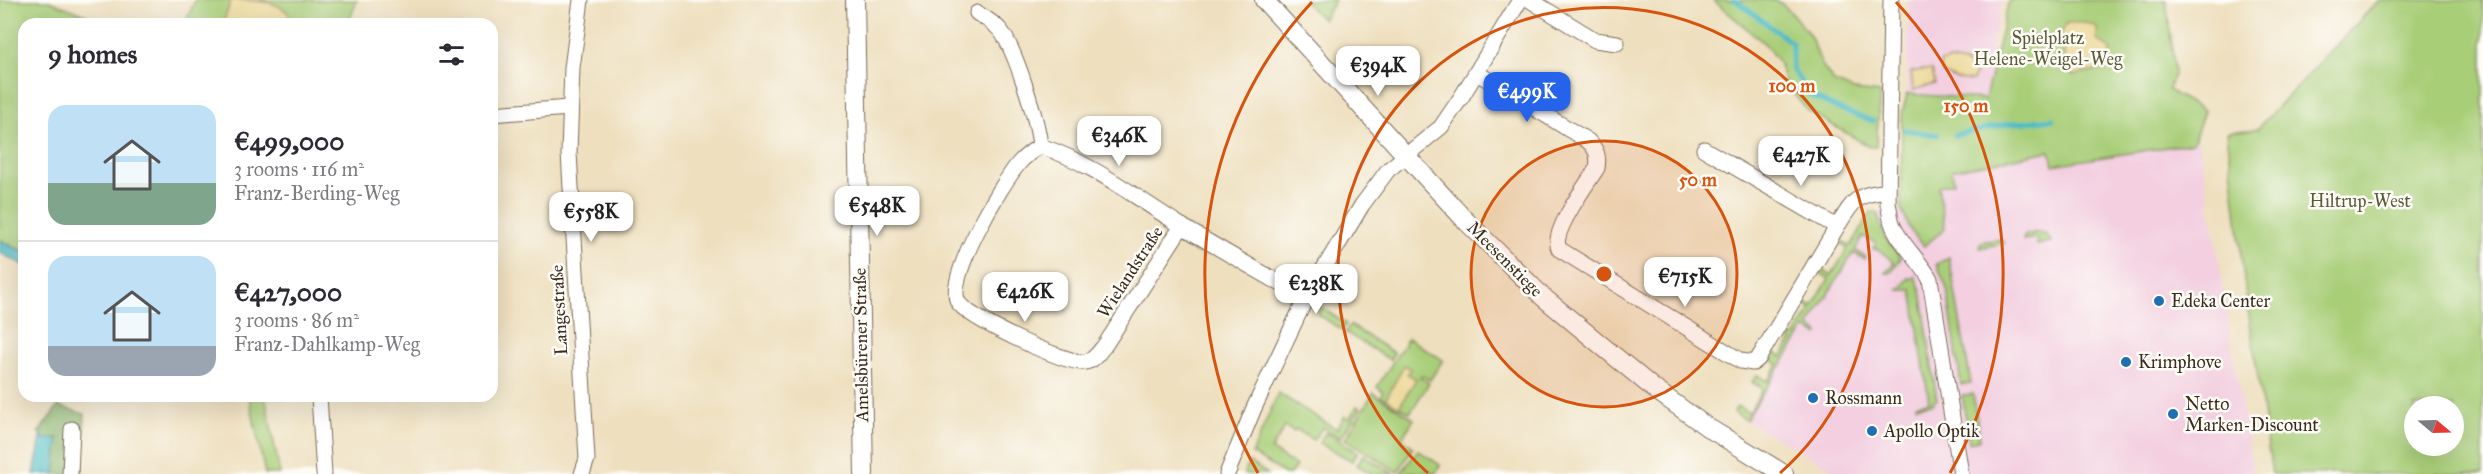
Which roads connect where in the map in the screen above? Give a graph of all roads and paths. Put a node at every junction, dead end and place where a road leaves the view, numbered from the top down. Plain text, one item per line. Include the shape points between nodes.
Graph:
1 (581, 0) edge
2 (855, 0) edge
3 (1264, 0) edge
4 (1520, 0) edge
5 (1530, 0) edge
6 (1891, 0) edge
7 (977, 13) dead end
8 (1617, 43) dead end
9 (1477, 73) junction
10 (569, 108) junction
11 (498, 114) edge
12 (1040, 146) junction
13 (1704, 149) dead end
14 (1407, 155) junction
15 (1888, 192) junction
16 (1182, 226) junction
17 (1837, 227) junction
18 (1306, 298) junction
19 (319, 402) edge
20 (72, 429) dead end
21 (70, 474) edge
22 (324, 474) edge
23 (582, 474) edge
24 (864, 474) edge
25 (1227, 474) edge
26 (1784, 474) edge
27 (1961, 474) edge

1 - 10 street, Langestraße
2 - 24 street, Amelsbürener Straße
3 - 14 street, Meesenstiege
4 - 9 street
5 - 8 street via 1595,40
6 - 15 street
7 - 12 street via 1001,31 1009,45 1036,121
9 - 14 street via 1441,127
9 - 17 street via 1597,150 1597,168 1558,231 1559,249 1747,363 1758,359
10 - 11 street
10 - 23 street, Langestraße via 587,459
12 - 16 street, Wielandstraße via 1106,178
12 - 16 street, Wielandstraße via 1019,163 992,203 962,269 957,301 980,319 1057,356 1086,362 1105,345
13 - 17 street
14 - 18 street via 1388,170 1362,205
14 - 26 street, Meesenstiege via 1464,219 1543,297 1653,388
15 - 17 street via 1860,196
15 - 27 street via 1892,224 1923,265 1935,297
16 - 18 street, Wielandstraße
18 - 25 street
19 - 22 street
20 - 21 street

